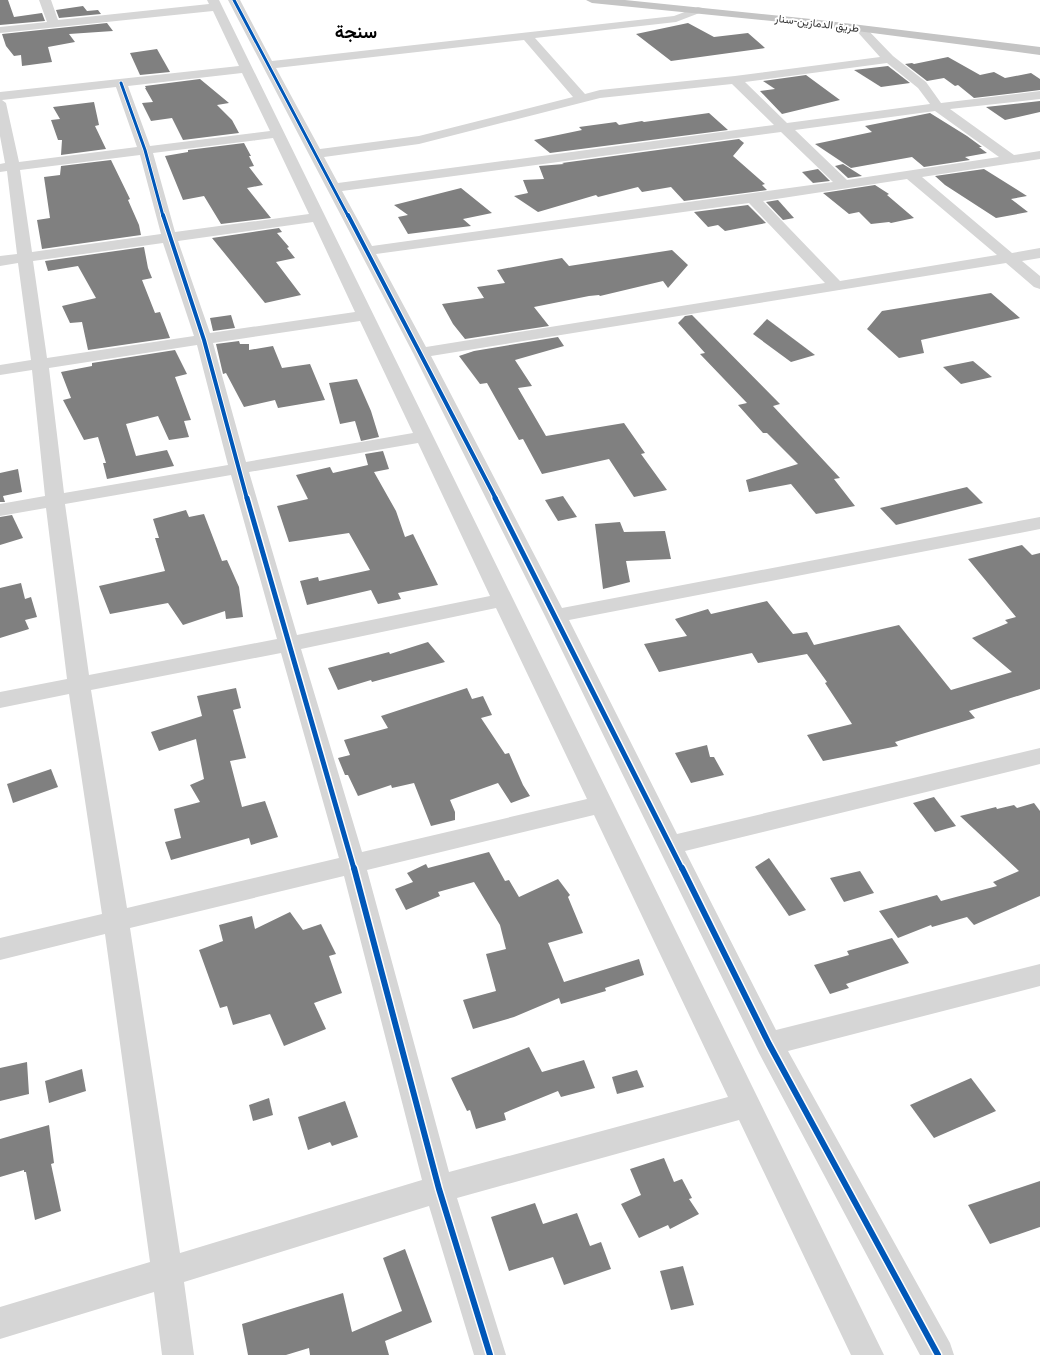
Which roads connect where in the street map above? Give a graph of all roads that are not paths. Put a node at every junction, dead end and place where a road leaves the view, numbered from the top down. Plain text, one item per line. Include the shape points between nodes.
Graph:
1 (45, 0) edge
2 (592, 0) edge
3 (221, 2) edge
4 (698, 10) junction
5 (54, 24) junction
6 (860, 28) junction
7 (0, 30) edge
8 (527, 36) junction
9 (1038, 53) edge
10 (888, 59) junction
11 (269, 65) junction
12 (246, 69) junction
13 (735, 80) junction
14 (121, 83) junction
15 (1040, 95) edge
16 (0, 96) edge
17 (582, 99) junction
18 (0, 102) edge
19 (938, 107) junction
20 (784, 128) junction
21 (277, 134) junction
22 (145, 150) junction
23 (316, 154) junction
24 (1040, 155) edge
25 (1012, 160) junction
26 (6, 168) edge
27 (911, 175) junction
28 (844, 185) junction
29 (334, 188) junction
30 (752, 198) junction
31 (317, 217) junction
32 (169, 237) junction
33 (367, 251) junction
34 (1040, 253) edge
35 (26, 257) junction
36 (1010, 258) junction
37 (0, 261) edge
38 (1040, 284) edge
39 (836, 286) junction
40 (365, 315) junction
41 (204, 340) junction
42 (421, 353) junction
43 (40, 365) junction
44 (0, 370) edge
45 (424, 436) junction
46 (238, 468) junction
47 (55, 500) junction
48 (0, 510) edge
49 (1038, 526) edge
50 (503, 600) junction
51 (556, 616) junction
52 (290, 644) junction
53 (79, 685) junction
54 (0, 700) edge
55 (1040, 756) edge
56 (602, 804) junction
57 (670, 844) junction
58 (353, 864) junction
59 (116, 921) junction
60 (0, 949) edge
61 (1040, 975) edge
62 (769, 1044) junction
63 (747, 1105) junction
64 (439, 1189) junction
65 (167, 1272) junction
66 (0, 1323) edge
67 (178, 1355) edge
68 (490, 1355) edge
69 (868, 1355) edge
70 (938, 1355) edge

1 - 5 street
2 - 4 highway, طريق الدمازين-سنار
3 - 5 street
3 - 11 street
3 - 12 street
4 - 6 highway, طريق الدمازين-سنار
4 - 8 street via 676,19
5 - 7 street
6 - 9 highway, طريق الدمازين-سنار
6 - 10 street
8 - 11 street
8 - 17 street
10 - 13 street
10 - 19 street via 922,85
11 - 23 street
12 - 14 street
12 - 21 street
13 - 17 street via 600,94
13 - 20 street
14 - 16 street
14 - 22 street
15 - 19 street
17 - 23 street via 419,140
18 - 26 street
19 - 20 street
19 - 25 street
20 - 28 street
20 - 29 street
21 - 22 street
21 - 31 street
22 - 26 street
22 - 32 street
23 - 29 street
24 - 25 street
25 - 27 street
26 - 35 street
27 - 28 street
27 - 36 street
28 - 30 street
29 - 33 street
30 - 33 street
30 - 39 street
31 - 32 street
31 - 40 street
32 - 35 street
32 - 41 street
33 - 42 street
34 - 36 street
35 - 37 street
35 - 43 street
36 - 38 street
36 - 39 street
39 - 42 street
40 - 41 street
40 - 45 street
41 - 43 street
41 - 46 street
42 - 51 street
43 - 44 street
43 - 47 street
45 - 46 street
45 - 50 street
46 - 47 street
46 - 52 street
47 - 48 street
47 - 53 street
49 - 51 street
50 - 52 street
50 - 56 street
51 - 57 street
52 - 53 street
52 - 58 street
53 - 54 street
53 - 59 street
55 - 57 street
56 - 58 street
56 - 63 street
57 - 62 street
58 - 59 street
58 - 64 street
59 - 60 street
59 - 65 street
61 - 62 street
62 - 70 street
63 - 64 street
63 - 69 street
64 - 65 street
64 - 68 street
65 - 66 street
65 - 67 street

